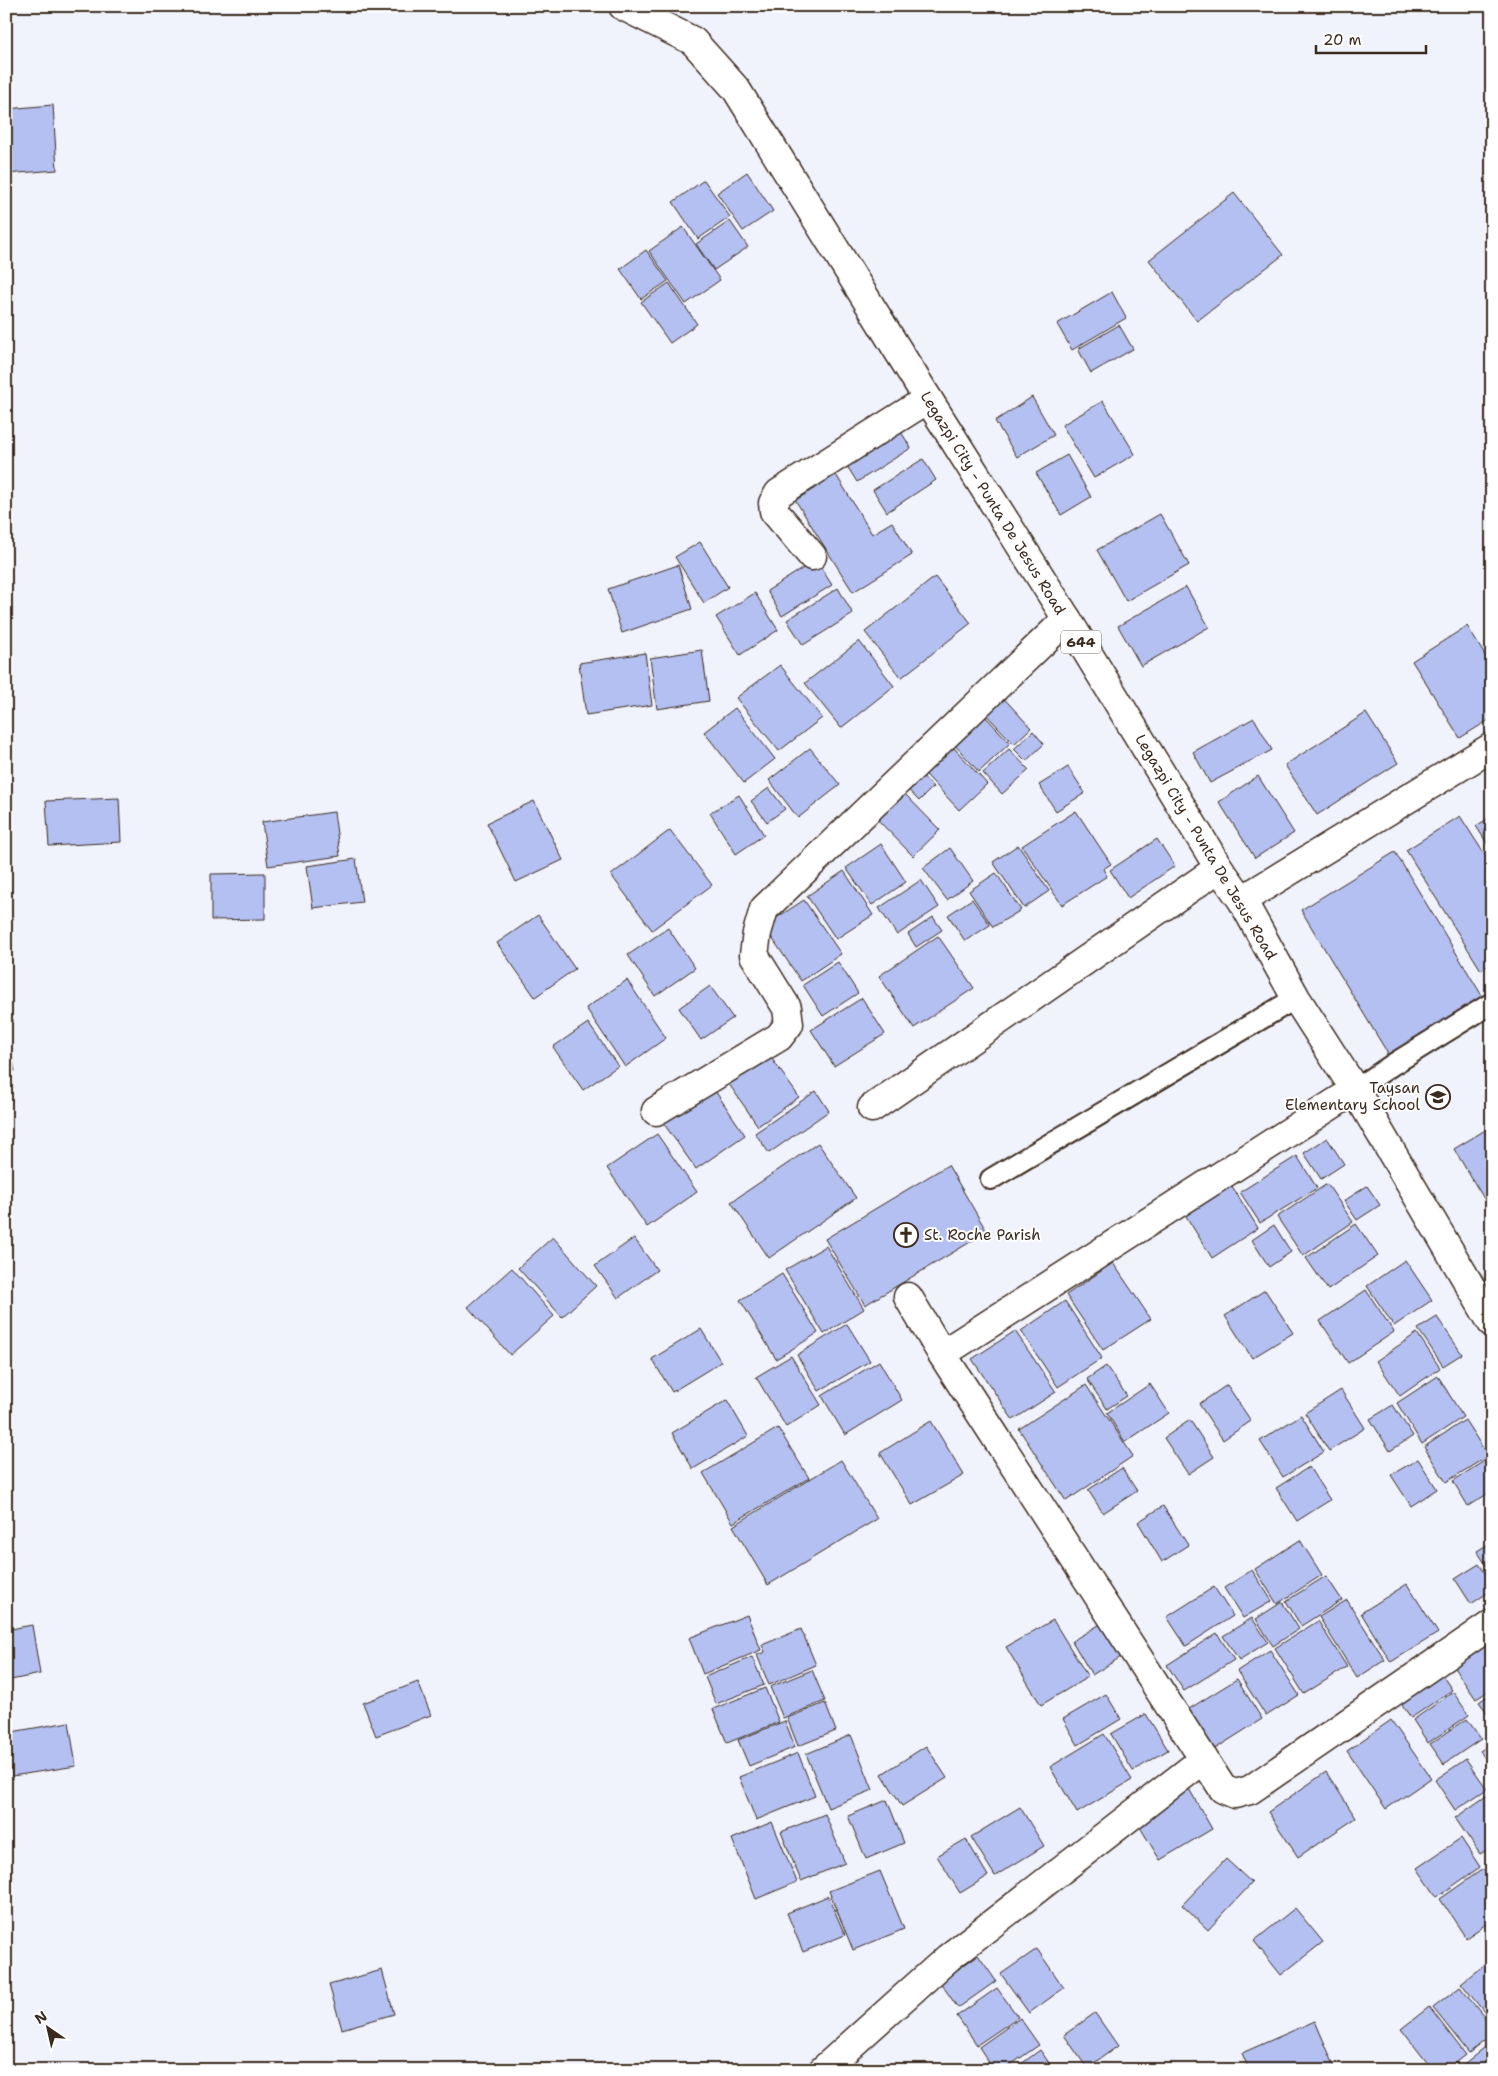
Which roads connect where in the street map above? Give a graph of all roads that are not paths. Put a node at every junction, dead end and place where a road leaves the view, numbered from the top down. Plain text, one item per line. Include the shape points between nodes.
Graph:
1 (623, 6) edge
2 (928, 399) junction
3 (812, 556) dead end
4 (1067, 618) junction
5 (1492, 747) edge
6 (1219, 868) junction
7 (1242, 900) junction
8 (1296, 998) junction
9 (1492, 1003) edge
10 (1355, 1090) junction
11 (872, 1108) dead end
12 (656, 1111) dead end
13 (991, 1179) dead end
14 (908, 1297) dead end
15 (1492, 1323) edge
16 (942, 1354) junction
17 (1492, 1624) edge
18 (1204, 1759) junction
19 (823, 2070) edge

1 - 2 street, Legazpi City - Punta De Jesus Road / 644 via 693,40 736,89
2 - 3 street via 779,493 773,503 774,511
2 - 4 street, Legazpi City - Punta De Jesus Road / 644
4 - 6 street, Legazpi City - Punta De Jesus Road / 644
4 - 12 street via 764,909 754,954 787,1008 789,1024 778,1037
5 - 7 street
6 - 7 street, Legazpi City - Punta De Jesus Road / 644
6 - 11 street
7 - 8 street, Legazpi City - Punta De Jesus Road / 644
8 - 10 street, Legazpi City - Punta De Jesus Road / 644
8 - 13 lane
9 - 10 lane
10 - 15 street, Legazpi City - Punta De Jesus Road / 644
10 - 16 street
14 - 16 street
16 - 18 street
17 - 18 street via 1250,1790 1235,1794 1223,1789
18 - 19 street via 948,1958

